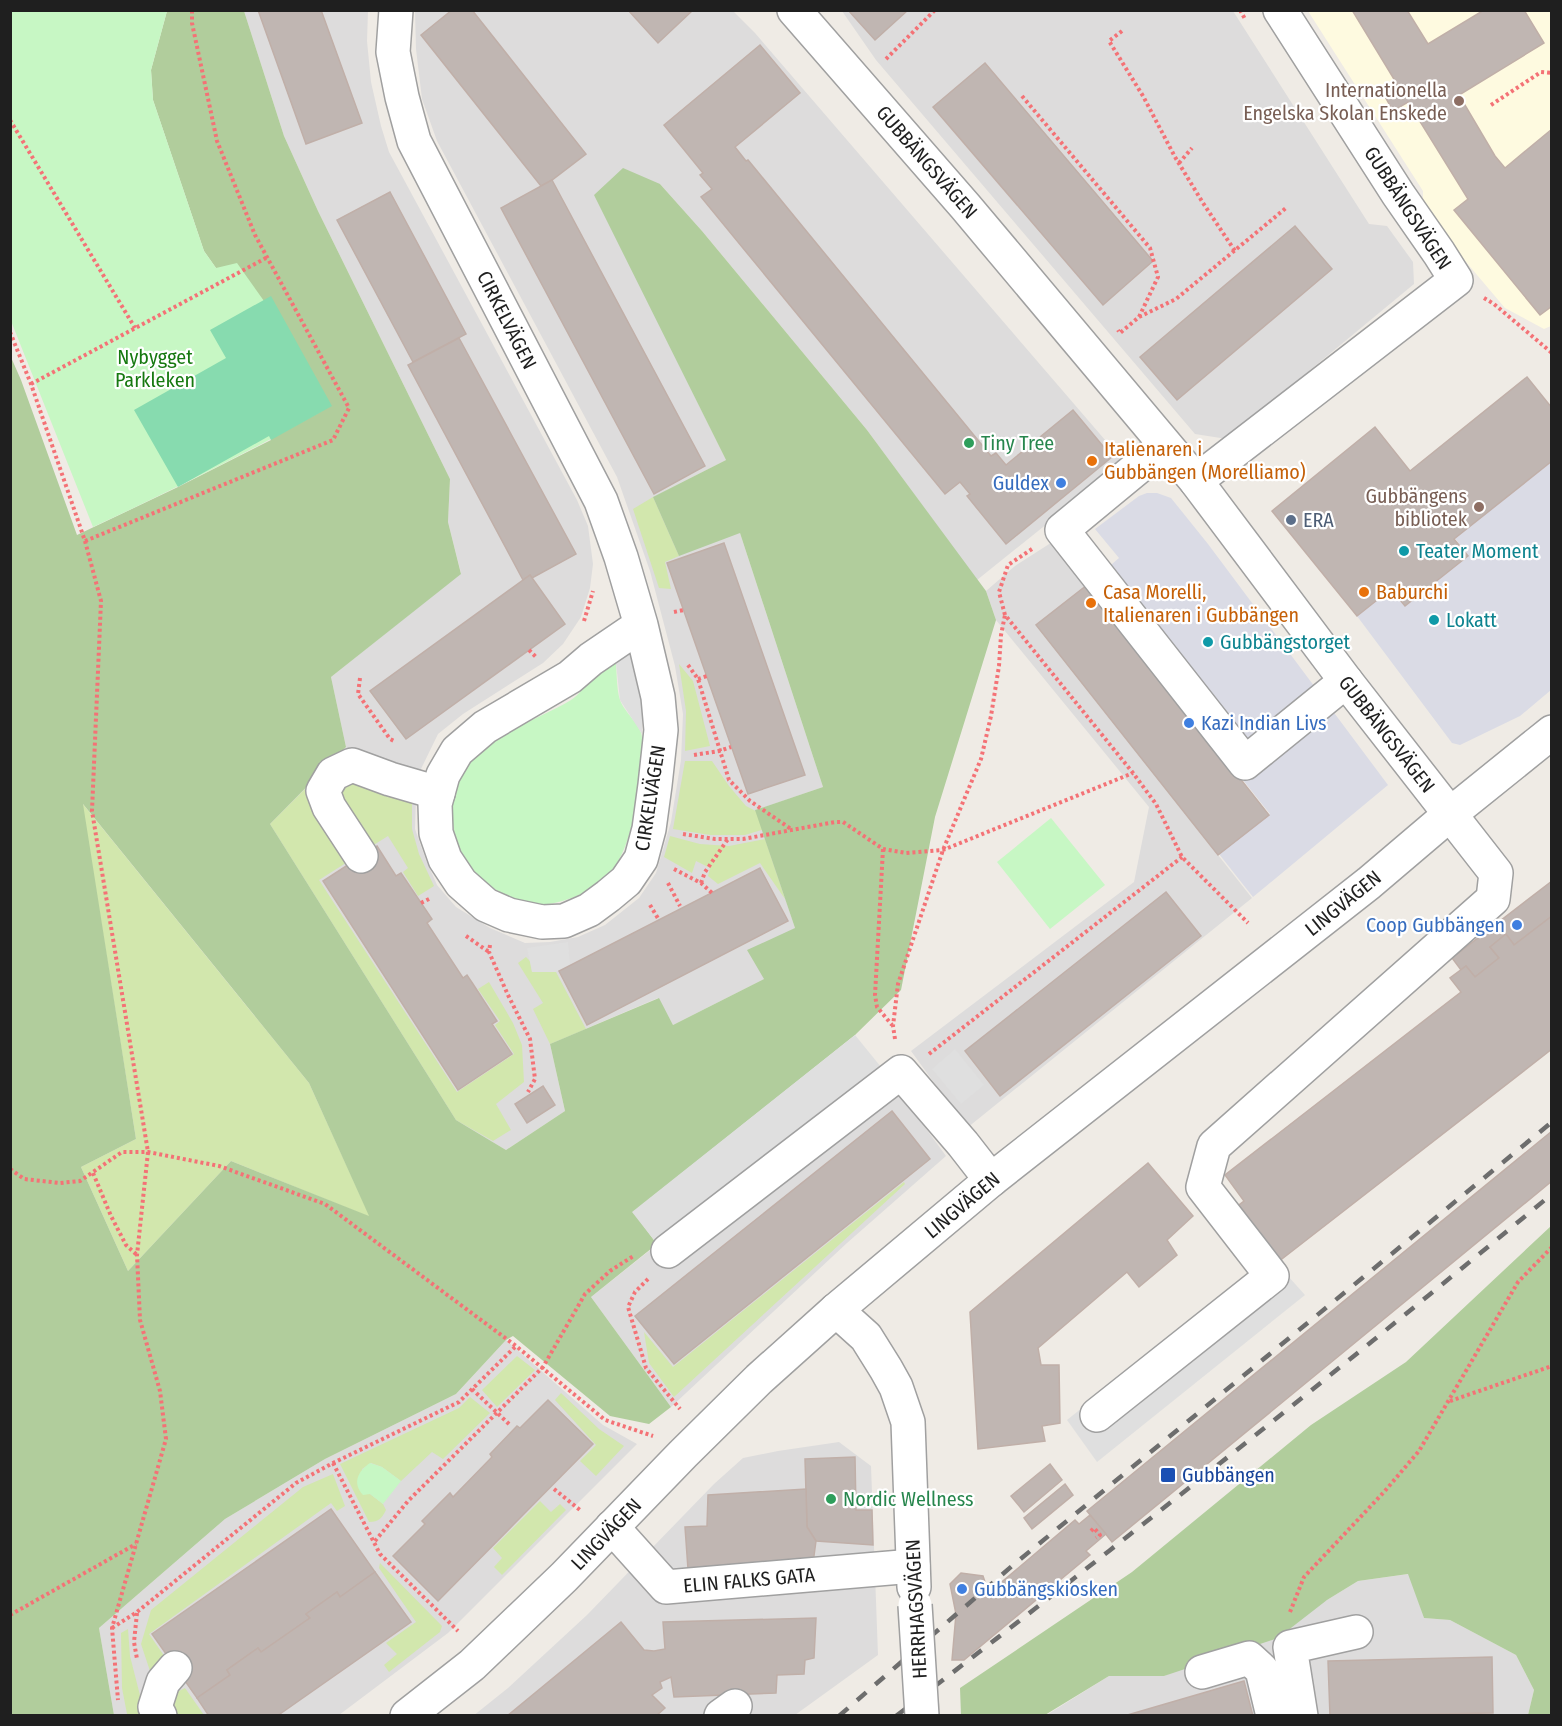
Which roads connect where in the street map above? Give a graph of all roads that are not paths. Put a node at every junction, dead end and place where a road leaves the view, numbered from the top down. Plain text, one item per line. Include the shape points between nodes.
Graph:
1 (396, 10) edge
2 (794, 10) edge
3 (1280, 10) edge
4 (1166, 445) junction
5 (1196, 481) junction
6 (641, 625) junction
7 (1347, 681) junction
8 (1551, 732) edge
9 (438, 793) junction
10 (1449, 814) junction
11 (361, 856) dead end
12 (991, 1180) junction
13 (653, 1259) road end
14 (836, 1310) junction
15 (1097, 1415) dead end
16 (612, 1527) junction
17 (913, 1566) junction
18 (1356, 1632) dead end
19 (176, 1668) dead end
20 (1202, 1672) dead end
21 (160, 1716) edge
22 (407, 1716) edge
23 (922, 1716) edge
24 (1273, 1716) edge
25 (1301, 1716) edge

1 - 6 street, CIRKELVÄGEN via 393,52 414,141 601,501
2 - 4 street, GUBBÄNGSVÄGEN
3 - 5 street, GUBBÄNGSVÄGEN via 1455,280
4 - 5 street, GUBBÄNGSVÄGEN
4 - 7 street via 1062,530 1245,763
5 - 7 street, GUBBÄNGSVÄGEN
6 - 9 street, CIRKELVÄGEN via 570,677 485,727 457,751
6 - 9 street, CIRKELVÄGEN via 658,697 661,730 649,829 641,859 626,881 608,896 564,921 542,922 486,905 461,883 445,859 436,833
7 - 10 street, GUBBÄNGSVÄGEN
8 - 10 street, LINGVÄGEN
9 - 11 street via 352,765 333,774 323,791
10 - 12 street, LINGVÄGEN via 1369,883
10 - 15 street, GUBBÄNGSVÄGEN via 1496,873 1493,899 1214,1146 1203,1187 1272,1276
12 - 13 street via 901,1072
12 - 14 street, LINGVÄGEN
14 - 16 street, LINGVÄGEN via 759,1378
14 - 17 street, HERRHAGSVÄGEN via 866,1337 896,1387 908,1422
16 - 17 street, ELIN FALKS GATA via 666,1587
16 - 22 street, LINGVÄGEN via 472,1665
17 - 23 street, HERRHAGSVÄGEN, bridge
18 - 25 street via 1290,1647
19 - 21 street via 163,1682 155,1707
20 - 24 street via 1249,1658 1262,1670

